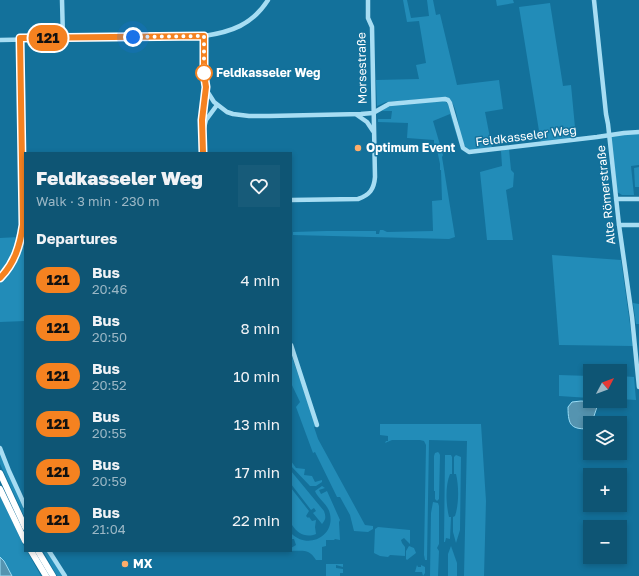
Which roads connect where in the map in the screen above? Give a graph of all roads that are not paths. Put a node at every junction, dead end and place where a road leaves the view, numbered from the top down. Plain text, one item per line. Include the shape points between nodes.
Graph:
1 (62, 0) edge
2 (268, 0) edge
3 (368, 0) edge
4 (594, 0) edge
5 (204, 36) junction
6 (0, 38) edge
7 (20, 38) junction
8 (63, 38) junction
9 (206, 87) junction
10 (216, 104) junction
11 (204, 110) junction
12 (373, 112) junction
13 (356, 114) junction
14 (202, 131) junction
15 (639, 132) edge
16 (374, 133) junction
17 (609, 135) junction
18 (203, 152) edge
19 (616, 199) junction
20 (639, 199) edge
21 (292, 200) edge
22 (619, 225) junction
23 (639, 225) edge
24 (0, 278) edge
25 (292, 348) edge
26 (639, 375) edge
27 (639, 387) edge
28 (318, 425) dead end
29 (0, 448) edge
30 (0, 473) edge
31 (0, 489) edge
32 (24, 504) edge
33 (24, 525) edge
34 (24, 539) edge
35 (32, 552) edge
36 (39, 552) edge
37 (50, 552) edge
38 (46, 576) edge
39 (53, 576) edge
40 (65, 576) edge

1 - 8 street
2 - 5 street via 256,15 237,28
3 - 12 street, Morsestraße via 368,18 372,27
4 - 17 street, Alte Römerstraße
5 - 8 street
5 - 9 street
6 - 7 street
7 - 8 street
7 - 24 street via 23,225 17,254
9 - 10 street
9 - 11 street
10 - 11 street via 208,105
10 - 13 street, Feldkasseler Weg via 233,114 249,116
10 - 14 street
11 - 14 street
12 - 13 street, Feldkasseler Weg
12 - 16 street, Morsestraße
12 - 17 street, Feldkasseler Weg via 389,104 448,100 462,144 466,151 470,152
13 - 16 street via 368,122
14 - 18 street
15 - 17 street, Feldkasseler Weg
16 - 21 street, Morsestraße via 374,185 366,197
17 - 19 street, Alte Römerstraße
19 - 20 street
19 - 22 street, Alte Römerstraße
22 - 23 street
22 - 26 street, Alte Römerstraße
25 - 28 street
26 - 27 street, Alte Römerstraße
29 - 32 street
30 - 33 highway
31 - 34 highway
35 - 38 highway
36 - 39 highway
37 - 40 street

